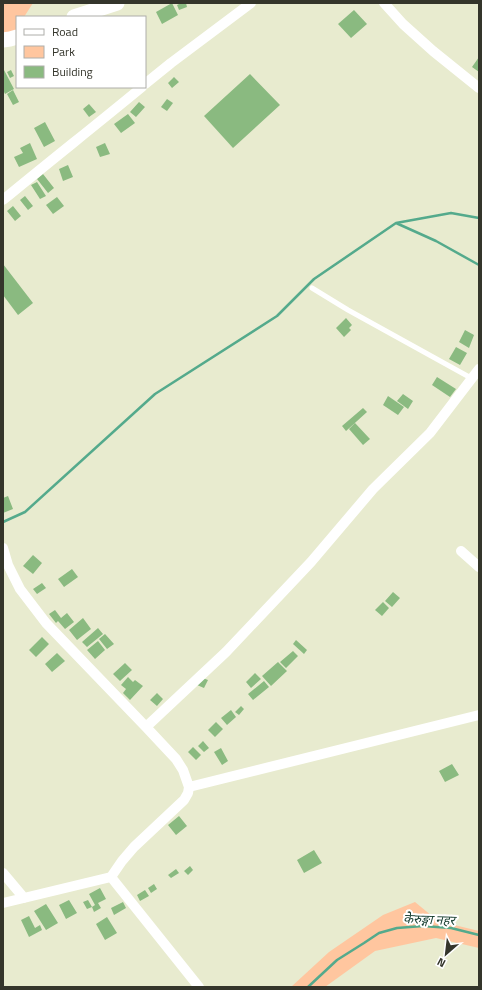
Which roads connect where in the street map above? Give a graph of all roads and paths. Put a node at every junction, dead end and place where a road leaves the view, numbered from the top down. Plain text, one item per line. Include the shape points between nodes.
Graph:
1 (117, 3) edge
2 (250, 3) edge
3 (384, 3) edge
4 (77, 16) edge
5 (16, 37) edge
6 (3, 40) edge
7 (146, 83) edge
8 (141, 88) edge
9 (479, 88) edge
10 (3, 200) edge
11 (312, 288) dead end
12 (479, 369) edge
13 (471, 378) junction
14 (3, 548) edge
15 (461, 551) dead end
16 (479, 567) edge
17 (479, 715) edge
18 (146, 727) junction
19 (189, 787) junction
20 (3, 873) edge
21 (111, 877) junction
22 (24, 898) junction
23 (3, 903) edge
24 (199, 987) edge

1 - 4 main road
2 - 7 street
3 - 9 street via 433,51
5 - 6 main road
8 - 10 street
11 - 13 lane
12 - 13 street
13 - 18 street via 430,433 373,489 284,590 226,652
14 - 18 street via 20,589 36,612
15 - 16 street
17 - 19 street
18 - 19 street via 180,765
19 - 21 street via 184,800 134,846
20 - 22 street
21 - 22 street
21 - 24 street
22 - 23 street

